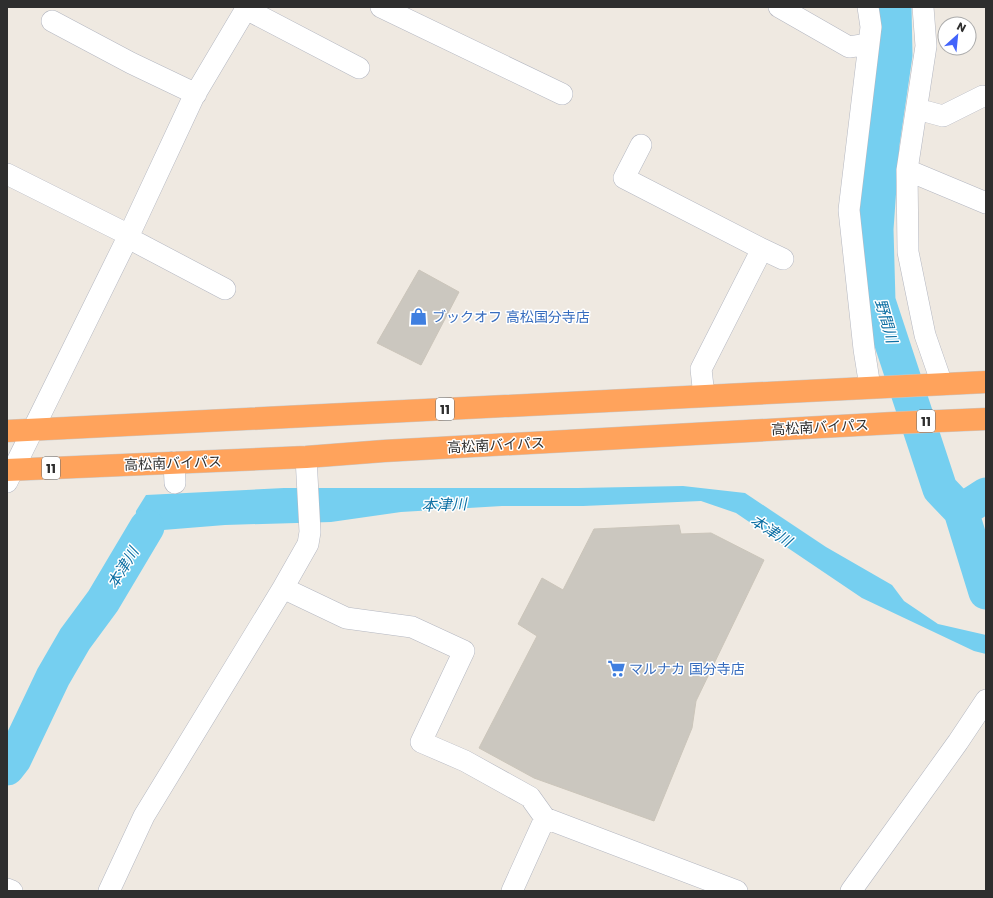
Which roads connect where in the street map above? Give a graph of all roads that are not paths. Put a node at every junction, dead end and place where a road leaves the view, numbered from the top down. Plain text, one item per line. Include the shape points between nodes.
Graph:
1 (381, 7) edge
2 (779, 7) edge
3 (868, 7) edge
4 (923, 7) edge
5 (247, 8) edge
6 (52, 21) dead end
7 (869, 44) junction
8 (359, 68) dead end
9 (196, 94) junction
10 (562, 94) dead end
11 (986, 97) edge
12 (917, 109) junction
13 (641, 145) dead end
14 (907, 170) junction
15 (7, 174) edge
16 (986, 203) edge
17 (129, 235) junction
18 (762, 250) junction
19 (783, 258) dead end
20 (225, 289) dead end
21 (986, 382) edge
22 (942, 384) junction
23 (876, 387) junction
24 (704, 396) junction
25 (986, 419) edge
26 (33, 430) junction
27 (7, 431) edge
28 (306, 457) junction
29 (9, 474) edge
30 (283, 588) junction
31 (986, 700) edge
32 (546, 818) junction
33 (7, 889) edge
34 (12, 891) edge
35 (109, 891) edge
36 (512, 891) edge
37 (737, 891) edge
38 (850, 891) edge

1 - 10 street
2 - 7 street via 849,47
3 - 7 street via 871,27
4 - 12 street via 926,46
5 - 8 street
5 - 9 street
6 - 9 street via 131,64
7 - 23 street via 849,210 864,349
9 - 17 street
11 - 12 street via 983,96 943,116
12 - 14 street
13 - 18 street via 624,178
14 - 16 street
14 - 22 street via 908,252 925,335
15 - 17 street
17 - 20 street via 134,241
17 - 26 street
18 - 19 street
18 - 24 street via 701,369
21 - 22 highway, 11
22 - 23 highway, 11
23 - 24 highway, 11
24 - 26 highway, 11
25 - 28 highway, 高松南バイパス / 11
26 - 27 highway, 11
26 - 29 street
28 - 29 highway, 高松南バイパス / 11 via 175,473
28 - 30 street via 310,526 308,544
30 - 32 street via 346,618 412,627 464,651 421,742 465,761 530,797
30 - 35 street via 144,816
31 - 38 street
32 - 36 street
32 - 37 street
33 - 34 street

